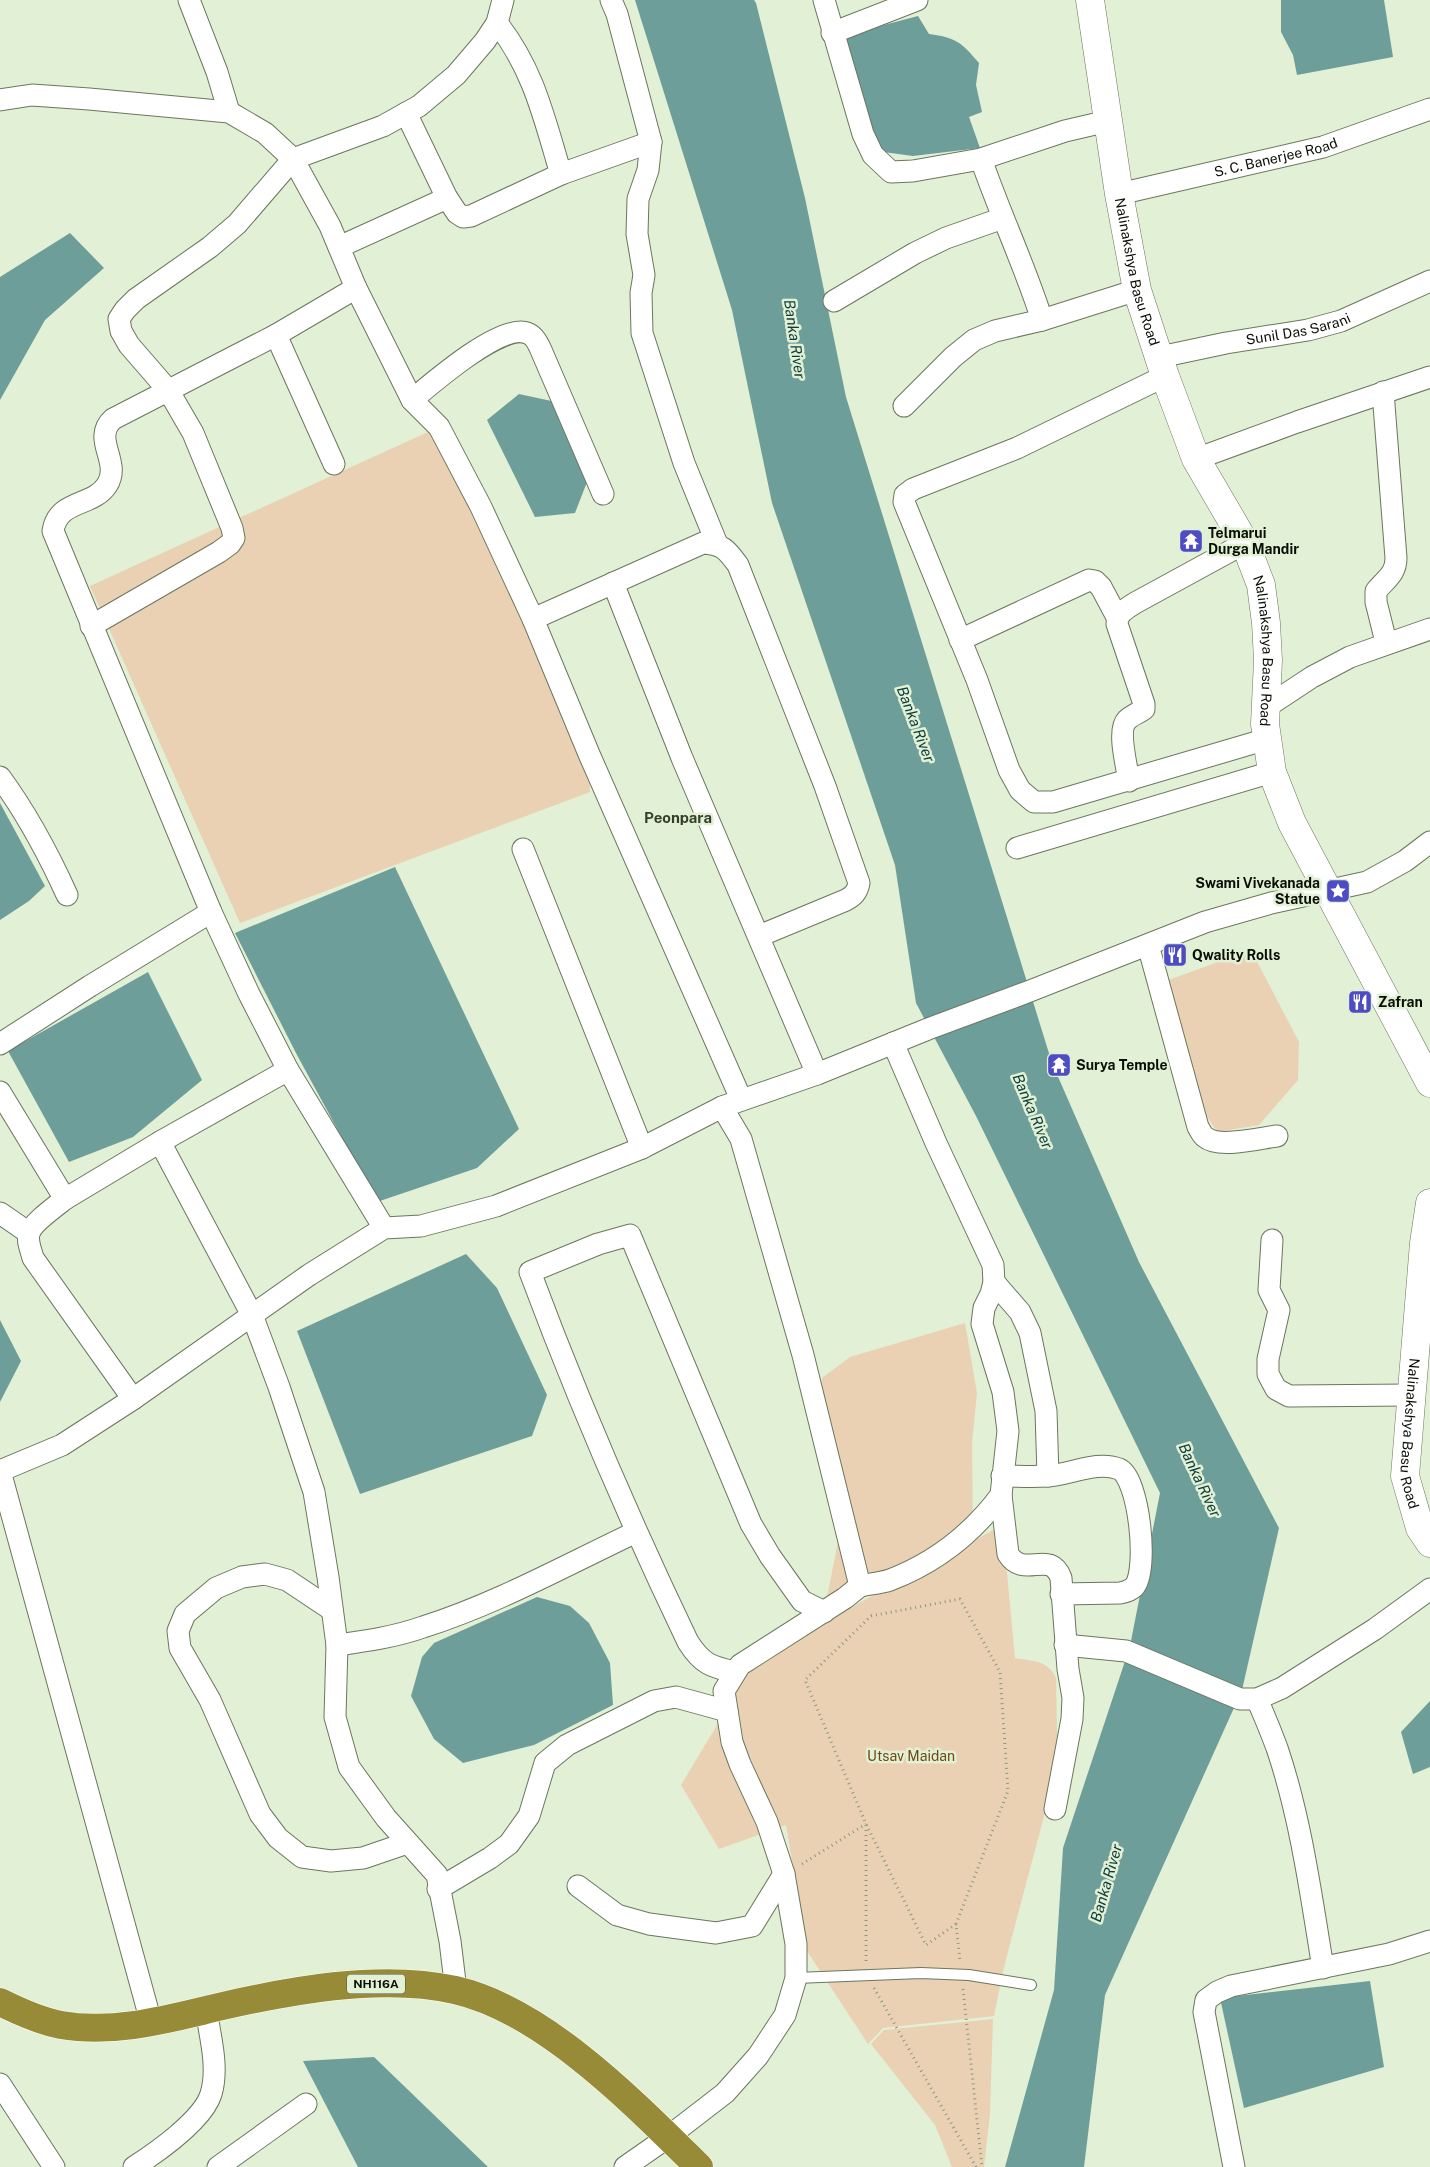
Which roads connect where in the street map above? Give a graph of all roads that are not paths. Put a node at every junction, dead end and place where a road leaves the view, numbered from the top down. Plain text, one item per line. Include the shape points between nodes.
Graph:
1 (189, 0) edge
2 (504, 0) edge
3 (611, 0) edge
4 (824, 0) edge
5 (917, 0) edge
6 (1090, 0) edge
7 (497, 23) junction
8 (832, 33) junction
9 (0, 100) edge
10 (1430, 109) edge
11 (229, 112) junction
12 (406, 113) junction
13 (1108, 121) junction
14 (651, 142) junction
15 (293, 159) junction
16 (981, 159) junction
17 (561, 174) junction
18 (1119, 194) junction
19 (447, 198) junction
20 (1002, 218) junction
21 (339, 246) junction
22 (1430, 281) edge
23 (356, 288) junction
24 (1137, 290) junction
25 (834, 301) dead end
26 (1042, 320) junction
27 (276, 335) junction
28 (1162, 367) junction
29 (1430, 376) edge
30 (168, 390) junction
31 (1383, 392) junction
32 (412, 400) junction
33 (904, 406) dead end
34 (1196, 459) junction
35 (334, 464) dead end
36 (603, 494) dead end
37 (1245, 543) junction
38 (717, 544) junction
39 (613, 583) junction
40 (1117, 618) junction
41 (533, 619) junction
42 (91, 626) junction
43 (1430, 629) edge
44 (960, 640) junction
45 (1386, 642) junction
46 (1264, 708) junction
47 (1267, 739) junction
48 (1272, 772) junction
49 (0, 777) edge
50 (1129, 781) junction
51 (1430, 842) edge
52 (1018, 848) dead end
53 (524, 849) dead end
54 (1328, 892) junction
55 (66, 895) dead end
56 (211, 912) junction
57 (758, 936) junction
58 (1148, 945) junction
59 (893, 1043) junction
60 (0, 1044) edge
61 (288, 1070) junction
62 (817, 1074) junction
63 (1430, 1082) edge
64 (0, 1092) edge
65 (731, 1103) junction
66 (1277, 1136) dead end
67 (160, 1142) junction
68 (642, 1148) junction
69 (65, 1199) junction
70 (1430, 1203) edge
71 (0, 1213) edge
72 (384, 1228) junction
73 (29, 1233) junction
74 (1272, 1240) dead end
75 (994, 1282) junction
76 (252, 1315) junction
77 (1424, 1318) edge
78 (1411, 1396) junction
79 (133, 1399) junction
80 (1048, 1476) junction
81 (1002, 1486) junction
82 (636, 1532) junction
83 (1430, 1542) edge
84 (860, 1586) junction
85 (1430, 1589) edge
86 (1062, 1594) junction
87 (332, 1610) junction
88 (824, 1612) junction
89 (337, 1645) junction
90 (1065, 1645) junction
91 (735, 1672) junction
92 (1249, 1699) junction
93 (727, 1711) junction
94 (1054, 1809) dead end
95 (408, 1843) junction
96 (784, 1874) junction
97 (578, 1886) dead end
98 (438, 1889) junction
99 (1430, 1941) edge
100 (1323, 1968) junction
101 (796, 1978) junction
102 (1031, 1985) dead end
103 (456, 1990) junction
104 (0, 2002) edge
105 (206, 2010) junction
106 (151, 2022) junction
107 (0, 2084) edge
108 (306, 2104) dead end
109 (668, 2137) junction
110 (54, 2167) edge
111 (134, 2167) edge
112 (218, 2167) edge
113 (626, 2167) edge
114 (699, 2167) edge
115 (1234, 2167) edge

1 - 11 street
2 - 7 street
3 - 14 street
4 - 8 street
5 - 8 street
6 - 13 street, Nalinakshya Basu Road
7 - 12 street via 456,75
7 - 17 street via 530,74
8 - 16 street via 863,134 874,156 891,172
9 - 11 street via 32,95
10 - 18 street, S. C. Banerjee Road via 1322,147
11 - 15 street via 265,133
12 - 15 street via 383,126
12 - 19 street
13 - 16 street via 1065,131
13 - 18 street, Nalinakshya Basu Road
14 - 17 street
14 - 38 street via 648,170 638,200 638,234 644,275 642,333 684,464
15 - 21 street
15 - 30 street via 237,224 136,299 119,319 129,345
16 - 20 street
17 - 19 street via 471,216 463,217 457,213
18 - 24 street, Nalinakshya Basu Road
19 - 21 street
20 - 25 street via 915,253
20 - 26 street
21 - 23 street
22 - 28 street, Sunil Das Sarani via 1341,321 1308,330 1226,343
23 - 27 street
23 - 32 street
24 - 26 street
24 - 28 street, Nalinakshya Basu Road
26 - 33 street via 995,331 974,340
27 - 30 street
27 - 35 street
28 - 34 street, Nalinakshya Basu Road
28 - 44 street, Sunil Das Sarani via 1017,448 905,495 906,510
29 - 31 street
30 - 42 street via 113,419 106,426 104,433 110,464 107,486 62,512 55,520 53,531
30 - 42 street via 193,433 234,538 219,552
31 - 34 street
31 - 45 street via 1396,558 1396,568 1376,591
32 - 36 street via 465,356 515,332 526,332 541,350
32 - 41 street via 439,427 481,507
34 - 37 street, Nalinakshya Basu Road
37 - 40 street via 1135,603
37 - 46 street, Nalinakshya Basu Road via 1261,585 1266,623 1268,660
38 - 39 street via 703,543
38 - 57 street via 738,565 826,786 858,884 858,890 846,900
39 - 41 street
39 - 57 street via 682,758
40 - 44 street via 1101,587 1089,580
40 - 50 street via 1144,704 1144,709 1123,725
41 - 65 street
42 - 56 street
43 - 45 street
44 - 50 street via 978,680 1009,770 1020,790 1034,802 1053,802
45 - 46 street via 1327,669
46 - 47 street, Nalinakshya Basu Road
47 - 48 street, Nalinakshya Basu Road
47 - 50 street
48 - 52 street
48 - 54 street, Nalinakshya Basu Road via 1292,822
49 - 55 street via 21,806
51 - 54 street via 1405,861 1367,882
53 - 68 street
54 - 58 street via 1271,903 1212,920
54 - 63 street, Nalinakshya Basu Road
56 - 60 street
56 - 61 street
57 - 62 street
58 - 59 street
58 - 66 street via 1198,1128 1205,1138 1217,1142
59 - 62 street
59 - 75 street via 993,1265
61 - 67 street
61 - 72 street
62 - 65 street
64 - 69 street
65 - 68 street
65 - 84 street via 800,1345
67 - 69 street
67 - 76 street
68 - 72 street via 496,1206 421,1226
69 - 73 street
70 - 77 street, Nalinakshya Basu Road via 1424,1243
71 - 73 street
72 - 76 street
73 - 79 street via 33,1258
74 - 78 street via 1269,1290 1279,1310 1268,1359 1268,1374 1276,1389 1289,1396
75 - 80 street via 1020,1312 1030,1333 1046,1411
75 - 81 street via 982,1324 1003,1392 1008,1431
76 - 79 street
76 - 87 street via 314,1492
77 - 78 street, Nalinakshya Basu Road
78 - 83 street, Nalinakshya Basu Road via 1405,1476 1420,1528
79 - 106 street via 62,1445 0,1471
80 - 81 street
80 - 86 street via 1111,1466 1129,1478 1138,1512 1141,1562 1134,1587 1120,1593
81 - 84 street via 982,1520 961,1540 924,1564 889,1580
81 - 86 street via 1008,1554 1021,1566 1050,1564 1058,1569
82 - 88 street via 569,1376 530,1272 598,1244 630,1235 751,1524 802,1602
82 - 89 street via 488,1602 423,1627
82 - 91 street via 698,1658 713,1668
84 - 88 street
85 - 92 street via 1375,1629 1282,1688
86 - 90 street
87 - 89 street
87 - 95 street via 287,1580 265,1574 242,1577 216,1588 186,1614 178,1631 180,1648 210,1700 260,1814 278,1838 302,1857 331,1861 363,1858
88 - 91 street via 740,1664
89 - 95 street via 335,1717 349,1767
90 - 92 street via 1126,1651
90 - 94 street via 1073,1698 1072,1719
91 - 93 street via 724,1690
92 - 100 street via 1277,1748 1287,1784
93 - 96 street via 732,1742 768,1822
93 - 98 street via 676,1697 654,1701 567,1744 545,1763 529,1816 509,1844
95 - 98 street via 437,1875
96 - 97 street via 752,1926 716,1933 649,1924 617,1915
96 - 101 street via 796,1944
98 - 103 street via 450,1941
99 - 100 street via 1389,1954
100 - 115 street via 1231,1986 1206,2000 1204,2012
101 - 102 lane via 921,1972 961,1974
101 - 109 street via 785,2014 758,2056 725,2092
103 - 105 highway, NH116A via 421,1984 327,1988
103 - 109 highway, NH116A via 534,2024 581,2058
104 - 106 highway, NH116A via 60,2025 98,2029
105 - 106 highway, NH116A
105 - 111 street via 214,2067 211,2095 196,2117 164,2147
107 - 110 street
108 - 112 street
109 - 113 street
109 - 114 highway, NH116A

